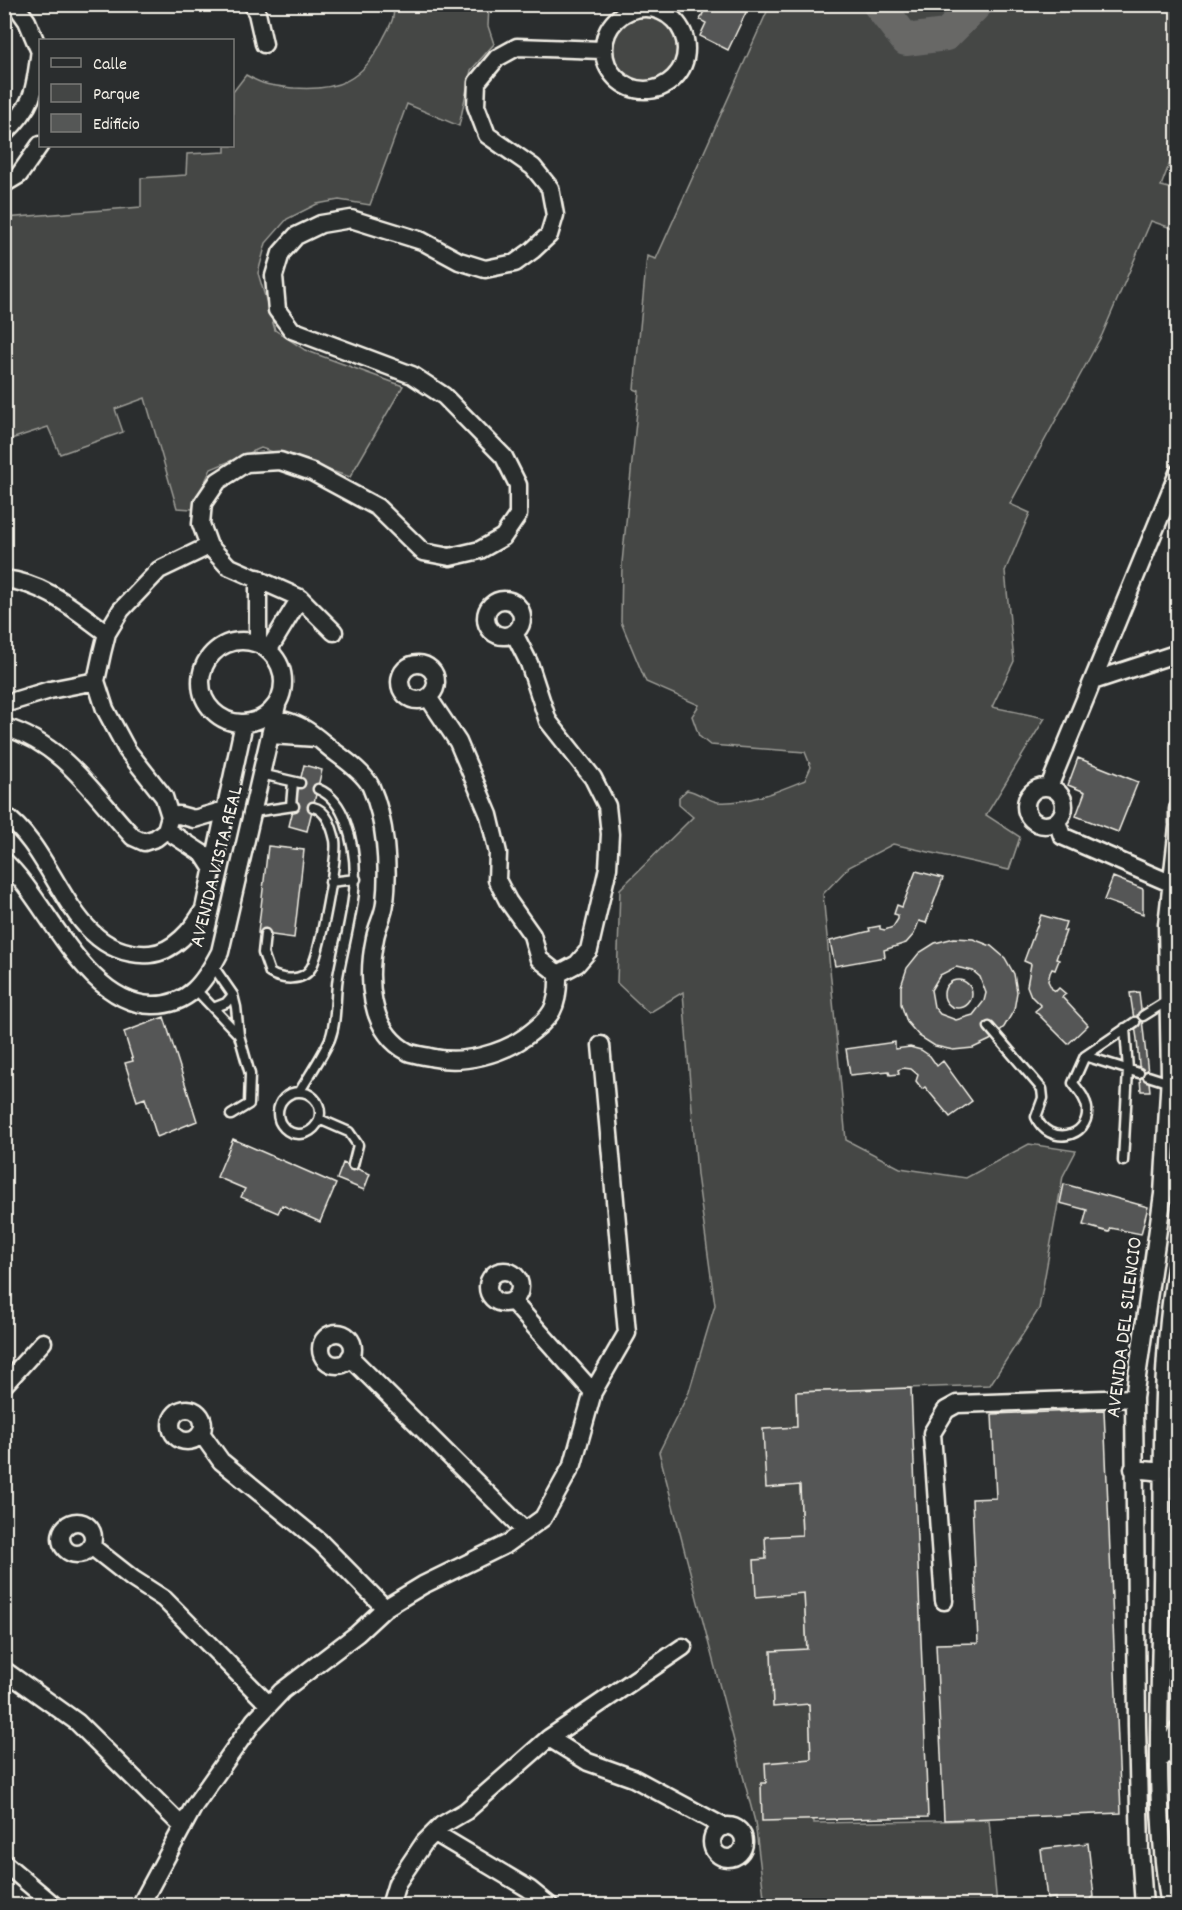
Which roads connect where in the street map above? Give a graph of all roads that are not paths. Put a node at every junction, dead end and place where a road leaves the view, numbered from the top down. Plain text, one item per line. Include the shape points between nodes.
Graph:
1 (15, 4) edge
2 (252, 4) edge
3 (264, 44) dead end
4 (39, 49) edge
5 (602, 50) junction
6 (39, 59) edge
7 (4, 134) edge
8 (39, 146) edge
9 (4, 184) edge
10 (1178, 473) edge
11 (209, 546) junction
12 (258, 578) junction
13 (4, 579) edge
14 (300, 598) junction
15 (334, 632) dead end
16 (106, 633) junction
17 (514, 633) dead end
18 (263, 646) junction
19 (1178, 653) edge
20 (96, 681) junction
21 (1092, 681) junction
22 (428, 696) dead end
23 (4, 704) edge
24 (275, 712) junction
25 (244, 723) junction
26 (4, 727) edge
27 (270, 735) junction
28 (317, 738) junction
29 (261, 774) junction
30 (1049, 787) junction
31 (318, 789) dead end
32 (313, 807) dead end
33 (1178, 809) edge
34 (225, 810) junction
35 (253, 812) junction
36 (4, 815) edge
37 (1057, 821) junction
38 (168, 823) junction
39 (1178, 825) edge
40 (352, 840) junction
41 (336, 842) junction
42 (4, 861) edge
43 (212, 868) junction
44 (356, 879) junction
45 (330, 882) junction
46 (1170, 883) junction
47 (61, 891) junction
48 (44, 913) junction
49 (265, 934) dead end
50 (213, 966) junction
51 (558, 974) junction
52 (195, 988) junction
53 (233, 995) junction
54 (1167, 1001) junction
55 (213, 1008) junction
56 (1143, 1016) dead end
57 (1135, 1022) dead end
58 (989, 1027) dead end
59 (1125, 1028) junction
60 (239, 1035) junction
61 (601, 1045) dead end
62 (1085, 1056) junction
63 (1128, 1070) junction
64 (1170, 1083) junction
65 (300, 1091) junction
66 (231, 1114) dead end
67 (319, 1119) junction
68 (1123, 1161) dead end
69 (353, 1165) dead end
70 (1178, 1257) edge
71 (512, 1300) dead end
72 (43, 1342) dead end
73 (350, 1358) dead end
74 (4, 1385) edge
75 (593, 1392) junction
76 (1134, 1398) junction
77 (201, 1433) dead end
78 (1133, 1469) junction
79 (1164, 1472) junction
80 (525, 1531) junction
81 (91, 1546) dead end
82 (944, 1601) dead end
83 (385, 1608) junction
84 (683, 1647) dead end
85 (4, 1670) edge
86 (1169, 1676) edge
87 (269, 1705) junction
88 (1178, 1730) edge
89 (549, 1738) junction
90 (1160, 1761) junction
91 (183, 1827) junction
92 (724, 1827) dead end
93 (435, 1833) junction
94 (4, 1863) edge
95 (55, 1905) edge
96 (140, 1905) edge
97 (390, 1905) edge
98 (550, 1905) edge
99 (1144, 1905) edge
100 (1170, 1905) edge

1 - 4 street
2 - 3 street via 258,12
5 - 5 street via 606,68 618,82 635,90 654,89 671,81 683,66 688,48 684,31 672,17 655,9 636,9 619,18 607,32
5 - 11 street via 518,46 497,58 477,82 476,106 487,135 534,167 550,188 555,215 549,235 515,263 485,269 459,261 422,241 351,219 321,224 296,236 280,253 273,276 277,310 292,330 412,375 444,396 504,457 518,485 518,514 503,537 480,550 450,557 423,552 377,507 312,472 280,461 246,464 218,481 203,503 201,524
6 - 7 street via 35,91 22,117
8 - 9 street via 19,176
10 - 21 street
11 - 12 street via 228,566
11 - 16 street via 159,570 121,610
12 - 14 street
12 - 18 street
13 - 16 street via 61,598
14 - 15 street
14 - 18 street
16 - 20 street
17 - 51 street via 529,663 548,721 593,778 607,806 608,868 589,950 577,964
18 - 24 street via 277,658 284,681
18 - 25 street via 245,640 220,646 210,656 202,674 203,694 209,706 218,716
19 - 21 street
20 - 23 street
20 - 38 street via 115,729 165,797
21 - 30 street
22 - 51 street via 458,742 489,815 498,853 497,880 532,935 539,959
24 - 25 street
24 - 27 street, AVENIDA VISTA REAL
24 - 28 street
25 - 34 street, AVENIDA VISTA REAL
26 - 38 street via 36,739 57,753 133,837 144,842 156,838
27 - 28 street
27 - 29 street, AVENIDA VISTA REAL
28 - 51 street via 371,785 380,822 386,865 385,905 375,937 371,978 375,1009 385,1032 408,1052 442,1059 478,1056 515,1044 547,1021 559,998
29 - 35 street, AVENIDA VISTA REAL
29 - 35 lane via 297,783 292,806
30 - 37 street via 1063,800 1063,812
30 - 37 street via 1031,792 1026,811 1038,825
31 - 40 lane via 334,800
32 - 41 lane via 328,818
33 - 39 street, AVENIDA DEL SILENCIO
34 - 38 street via 194,819 179,815
34 - 43 street, AVENIDA VISTA REAL
35 - 50 street, AVENIDA VISTA REAL via 220,952
36 - 47 street, AVENIDA VISTA REAL via 22,830
37 - 46 street via 1062,836
38 - 43 street via 203,854
39 - 46 street, AVENIDA DEL SILENCIO
40 - 41 lane
40 - 44 lane
41 - 45 lane
42 - 48 street, AVENIDA VISTA REAL via 18,873
43 - 47 street, AVENIDA VISTA REAL via 204,909 194,929 156,954 133,955 97,939
44 - 45 lane
44 - 65 lane via 330,1038
45 - 49 lane via 311,970 288,979 270,973 263,953
46 - 54 street, AVENIDA DEL SILENCIO
47 - 48 street
48 - 52 street, AVENIDA VISTA REAL via 87,970 130,1000 165,1005
50 - 52 street, AVENIDA VISTA REAL
50 - 53 lane
52 - 55 lane
53 - 55 lane
53 - 60 lane
54 - 56 lane
54 - 64 street, AVENIDA DEL SILENCIO
55 - 60 lane
57 - 59 lane
58 - 62 lane via 1042,1089 1036,1118 1052,1135 1077,1131 1086,1117 1085,1101 1073,1083
59 - 62 lane
59 - 63 lane
60 - 66 lane via 250,1074 249,1104
61 - 75 street via 627,1333
62 - 63 lane
63 - 64 lane
63 - 68 lane
64 - 76 street, AVENIDA DEL SILENCIO via 1163,1194
65 - 67 lane via 315,1096 322,1109
65 - 67 lane via 286,1096 277,1109 279,1123 291,1133 306,1133
67 - 69 lane via 349,1132 358,1145
70 - 79 street, AVENIDA DEL SILENCIO via 1171,1294 1164,1389
71 - 75 street
72 - 74 street
73 - 80 street
75 - 80 street via 573,1464 543,1518
76 - 78 street, AVENIDA DEL SILENCIO
76 - 82 street via 957,1404 946,1410 932,1433
77 - 83 street via 221,1461 320,1542
78 - 79 street
78 - 99 street, AVENIDA DEL SILENCIO via 1139,1827
79 - 86 street, AVENIDA DEL SILENCIO
80 - 83 street
81 - 87 street via 164,1599
83 - 87 street
84 - 89 street
85 - 91 street via 77,1722
86 - 90 street, AVENIDA DEL SILENCIO
87 - 91 street via 254,1721
88 - 90 street
89 - 92 street via 588,1762 633,1778
89 - 93 street
90 - 100 street, AVENIDA DEL SILENCIO via 1163,1849
91 - 96 street
93 - 97 street via 397,1883
93 - 98 street
94 - 95 street

